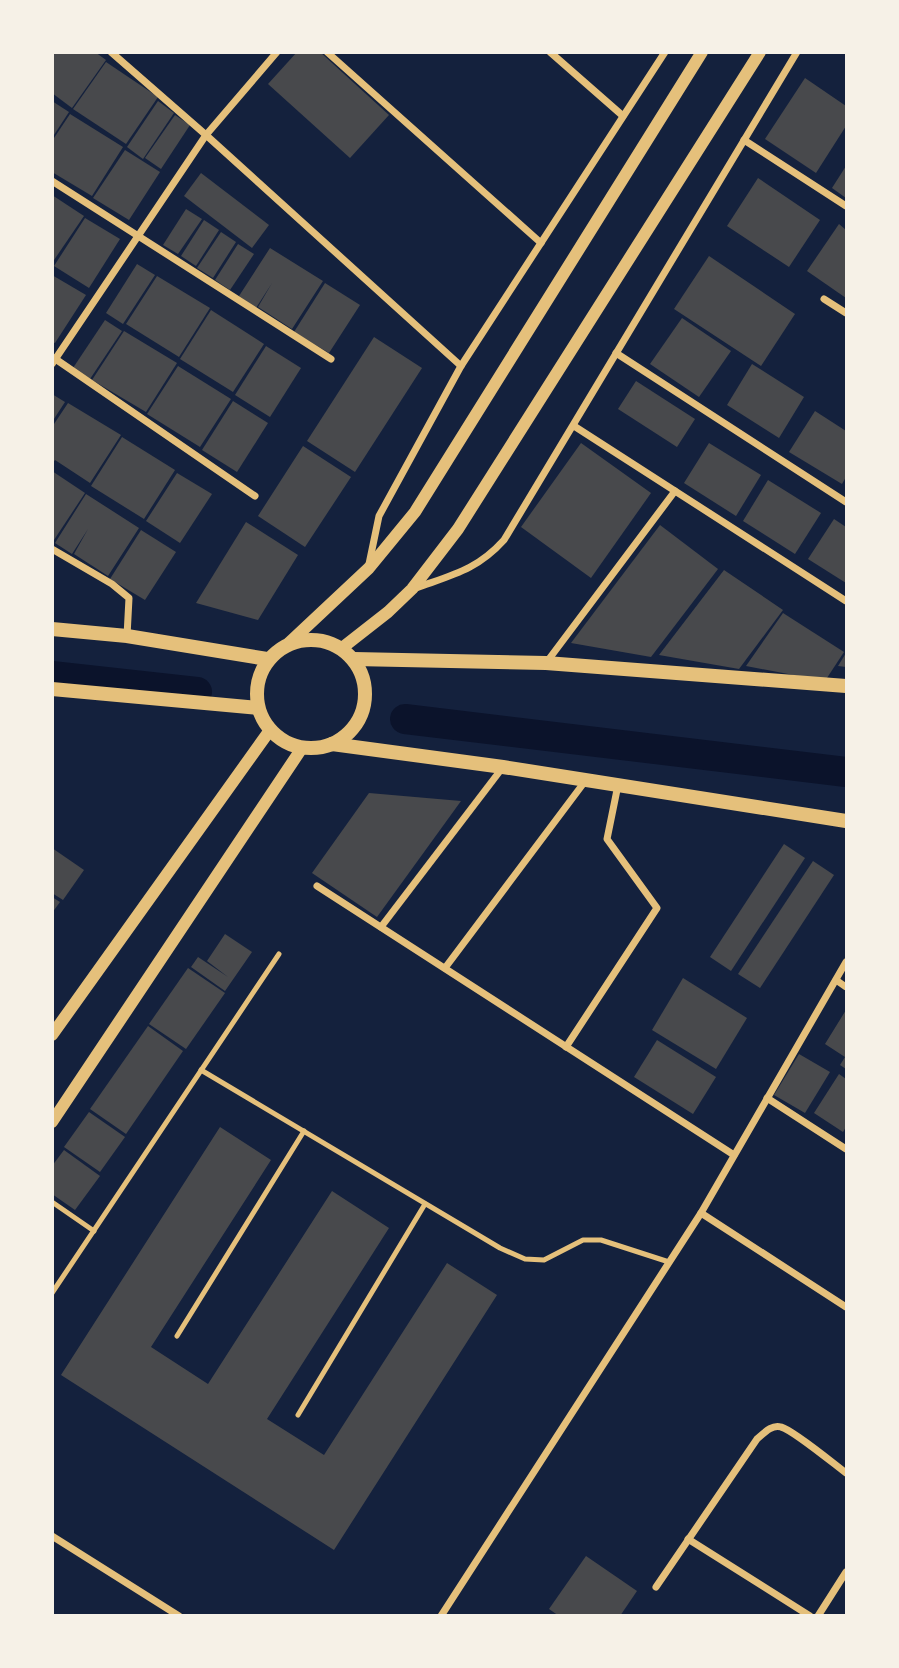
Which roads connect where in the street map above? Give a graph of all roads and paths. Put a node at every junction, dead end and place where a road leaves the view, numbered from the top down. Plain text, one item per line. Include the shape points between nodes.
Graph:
1 (111, 52) edge
2 (277, 52) edge
3 (327, 52) edge
4 (550, 52) edge
5 (664, 52) edge
6 (702, 52) edge
7 (760, 52) edge
8 (797, 52) edge
9 (623, 116) junction
10 (206, 135) junction
11 (744, 140) junction
12 (52, 181) edge
13 (846, 206) edge
14 (138, 236) junction
15 (541, 243) junction
16 (824, 299) dead end
17 (846, 313) edge
18 (616, 353) junction
19 (331, 359) dead end
20 (53, 360) edge
21 (461, 366) junction
22 (574, 426) junction
23 (675, 491) junction
24 (256, 496) dead end
25 (846, 502) edge
26 (52, 549) edge
27 (369, 568) junction
28 (412, 590) junction
29 (846, 601) edge
30 (52, 629) edge
31 (127, 636) junction
32 (289, 643) junction
33 (342, 648) junction
34 (267, 659) junction
35 (354, 659) junction
36 (546, 663) junction
37 (846, 686) edge
38 (52, 689) edge
39 (258, 708) junction
40 (270, 730) junction
41 (332, 744) junction
42 (302, 748) junction
43 (503, 767) junction
44 (586, 780) junction
45 (618, 785) junction
46 (846, 821) edge
47 (317, 886) dead end
48 (381, 927) junction
49 (279, 954) dead end
50 (846, 962) edge
51 (444, 968) junction
52 (836, 980) junction
53 (846, 987) edge
54 (52, 1035) edge
55 (566, 1046) junction
56 (201, 1070) junction
57 (767, 1098) junction
58 (52, 1122) edge
59 (304, 1131) junction
60 (846, 1149) edge
61 (734, 1155) junction
62 (52, 1202) edge
63 (425, 1204) junction
64 (701, 1213) junction
65 (94, 1231) junction
66 (669, 1262) junction
67 (52, 1293) edge
68 (846, 1307) edge
69 (177, 1336) dead end
70 (298, 1415) dead end
71 (846, 1473) edge
72 (52, 1536) edge
73 (688, 1539) junction
74 (846, 1572) edge
75 (656, 1587) dead end
76 (179, 1615) edge
77 (441, 1615) edge
78 (810, 1615) edge
79 (818, 1615) edge

1 - 10 street
2 - 10 street
3 - 15 street
4 - 9 street
5 - 9 street
6 - 27 street via 415,512
7 - 28 street via 458,529
8 - 11 street
9 - 15 street
10 - 14 street
10 - 21 street
11 - 13 street
11 - 18 street
12 - 14 street
14 - 19 street
14 - 20 street
15 - 21 street
16 - 17 street
18 - 22 street
18 - 25 street
20 - 24 street
21 - 27 street via 379,516
22 - 23 street
22 - 28 street via 504,540 489,556
23 - 29 street
23 - 36 street
26 - 31 street via 129,598
27 - 32 street
28 - 33 street
30 - 31 main road
31 - 34 main road
32 - 33 main road via 316,639
32 - 34 main road
33 - 35 main road
34 - 39 main road via 257,683
35 - 36 main road
35 - 41 main road via 363,675 366,699 358,722
36 - 37 main road
38 - 39 main road
39 - 40 main road
40 - 42 main road via 284,742
40 - 54 street
41 - 42 main road
41 - 43 main road
42 - 58 street
43 - 44 main road
43 - 48 street
44 - 45 main road
44 - 51 street
45 - 46 main road
45 - 55 street via 607,839 657,908
47 - 48 street
48 - 51 street
49 - 56 lane
50 - 52 street
51 - 55 street
52 - 53 street
52 - 57 street
55 - 61 street
56 - 59 lane
56 - 65 lane
57 - 60 street
57 - 61 street
59 - 63 lane
59 - 69 lane
61 - 64 street
62 - 65 lane
63 - 66 lane via 525,1259 544,1260 583,1240 601,1240
63 - 70 lane
64 - 66 street
64 - 68 street
65 - 67 lane
66 - 77 street
71 - 73 street via 792,1433 780,1426 771,1428 757,1439
72 - 76 street
73 - 75 street
73 - 78 street
74 - 79 street

